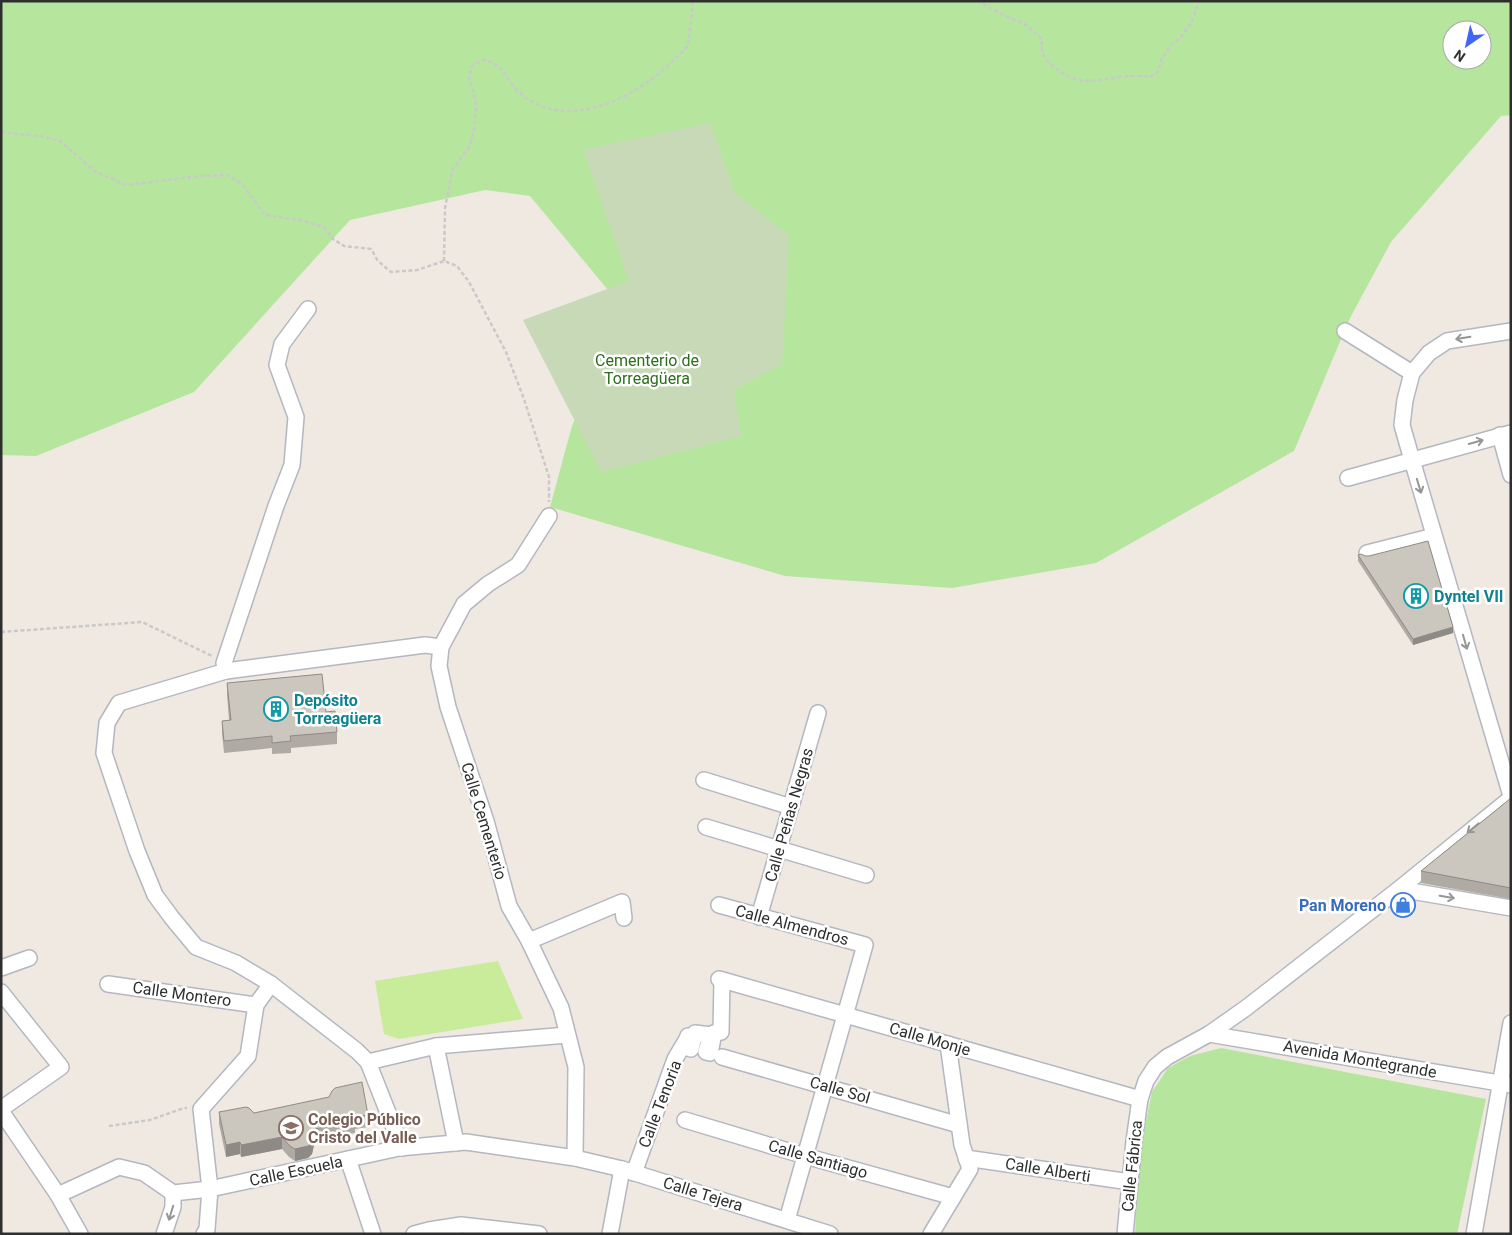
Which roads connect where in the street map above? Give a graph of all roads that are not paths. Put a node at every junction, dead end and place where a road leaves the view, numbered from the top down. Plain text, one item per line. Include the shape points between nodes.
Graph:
1 (308, 309) dead end
2 (1345, 331) dead end
3 (1511, 331) edge
4 (1412, 374) junction
5 (1506, 434) edge
6 (1412, 460) junction
7 (1511, 475) edge
8 (1348, 478) dead end
9 (549, 516) road end
10 (1434, 536) junction
11 (1367, 553) dead end
12 (441, 647) junction
13 (225, 667) junction
14 (818, 713) dead end
15 (704, 780) dead end
16 (1511, 797) edge
17 (791, 807) junction
18 (706, 827) dead end
19 (779, 848) junction
20 (866, 874) dead end
21 (1398, 889) junction
22 (719, 905) dead end
23 (1511, 908) edge
24 (759, 917) junction
25 (624, 918) dead end
26 (529, 941) junction
27 (29, 958) dead end
28 (1, 968) edge
29 (108, 984) dead end
30 (271, 984) junction
31 (1, 992) edge
32 (256, 1005) junction
33 (845, 1015) junction
34 (1511, 1023) edge
35 (1209, 1034) junction
36 (567, 1035) junction
37 (688, 1036) joint
38 (948, 1044) junction
39 (436, 1046) junction
40 (722, 1056) dead end
41 (368, 1062) junction
42 (1505, 1084) edge
43 (825, 1086) junction
44 (1140, 1099) junction
45 (1, 1110) edge
46 (685, 1120) dead end
47 (959, 1125) junction
48 (456, 1143) junction
49 (402, 1148) junction
50 (805, 1156) junction
51 (575, 1158) junction
52 (966, 1158) junction
53 (348, 1159) junction
54 (628, 1171) junction
55 (1130, 1182) junction
56 (210, 1189) junction
57 (173, 1192) junction
58 (58, 1195) junction
59 (953, 1198) junction
60 (787, 1220) junction
61 (80, 1234) edge
62 (164, 1234) edge
63 (204, 1234) edge
64 (374, 1234) edge
65 (414, 1234) edge
66 (539, 1234) edge
67 (610, 1234) edge
68 (830, 1234) edge
69 (931, 1234) edge
70 (1126, 1234) edge
71 (1474, 1234) edge

1 - 13 street via 282,344 278,365 296,417 292,465
2 - 4 street
3 -> 4 street via 1447,341 1429,352
4 - 6 street via 1402,424
6 -> 5 street
5 - 7 street
6 - 8 street
6 -> 10 street
9 - 12 street, Calle Cementerio via 518,565 464,604
10 - 11 street
10 -> 16 street
12 - 13 street via 425,645
12 - 26 street, Calle Cementerio via 439,666 448,707 486,821 509,906
13 - 30 street via 119,703 107,724 104,753 155,895 196,946 236,963
14 - 17 street, Calle Peñas Negras
15 - 17 street
16 -> 21 street, Calle Fábrica
17 - 19 street, Calle Peñas Negras
18 - 19 street
19 - 20 street
19 - 24 street, Calle Peñas Negras
21 -> 23 street
21 - 35 street, Calle Fábrica
22 - 24 street, Calle Almendros
24 - 33 street, Calle Almendros via 865,945
25 - 26 street via 622,902
26 - 36 street, Calle Cementerio via 561,1008
27 - 28 street
29 - 32 street, Calle Montero
30 - 32 street
30 - 41 street
31 - 45 street via 61,1067
32 - 56 street via 248,1056 201,1109
33 - 37 street, Calle Monje via 720,979 721,1032 714,1032 710,1053 706,1052 711,1036 695,1033 691,1049 686,1047
33 - 38 street, Calle Monje
33 - 43 street
34 - 42 street
35 - 42 street, Avenida Montegrande
35 - 44 street, Calle Fábrica via 1160,1062 1146,1081
36 - 39 street
36 - 51 street, Calle Cementerio via 576,1067
37 - 54 street, Calle Tenoria via 675,1059
38 - 44 street, Calle Monje
38 - 47 street
39 - 41 street
39 - 48 street
40 - 43 street, Calle Sol
41 - 49 street
42 - 71 street
43 - 47 street, Calle Sol
43 - 50 street
44 - 55 street, Calle Fábrica
45 - 58 street
46 - 50 street, Calle Santiago
47 - 52 street
48 - 49 street, Calle Escuela
48 - 51 street, Calle Escuela
49 - 53 street, Calle Escuela
50 - 59 street, Calle Santiago
50 - 60 street
51 - 54 street, Calle Tejera
52 - 55 street, Calle Alberti
52 - 59 street via 970,1169
53 - 56 street, Calle Escuela
53 - 64 street
54 - 60 street, Calle Tejera
54 - 67 street, Calle Tenoria
55 - 70 street, Calle Fábrica
56 - 57 street, Calle Escuela
56 - 63 street
57 - 58 street via 144,1173 119,1167
57 -> 62 street via 173,1207
58 - 61 street
59 - 69 street
60 - 68 street, Calle Tejera
65 - 66 street via 461,1225

